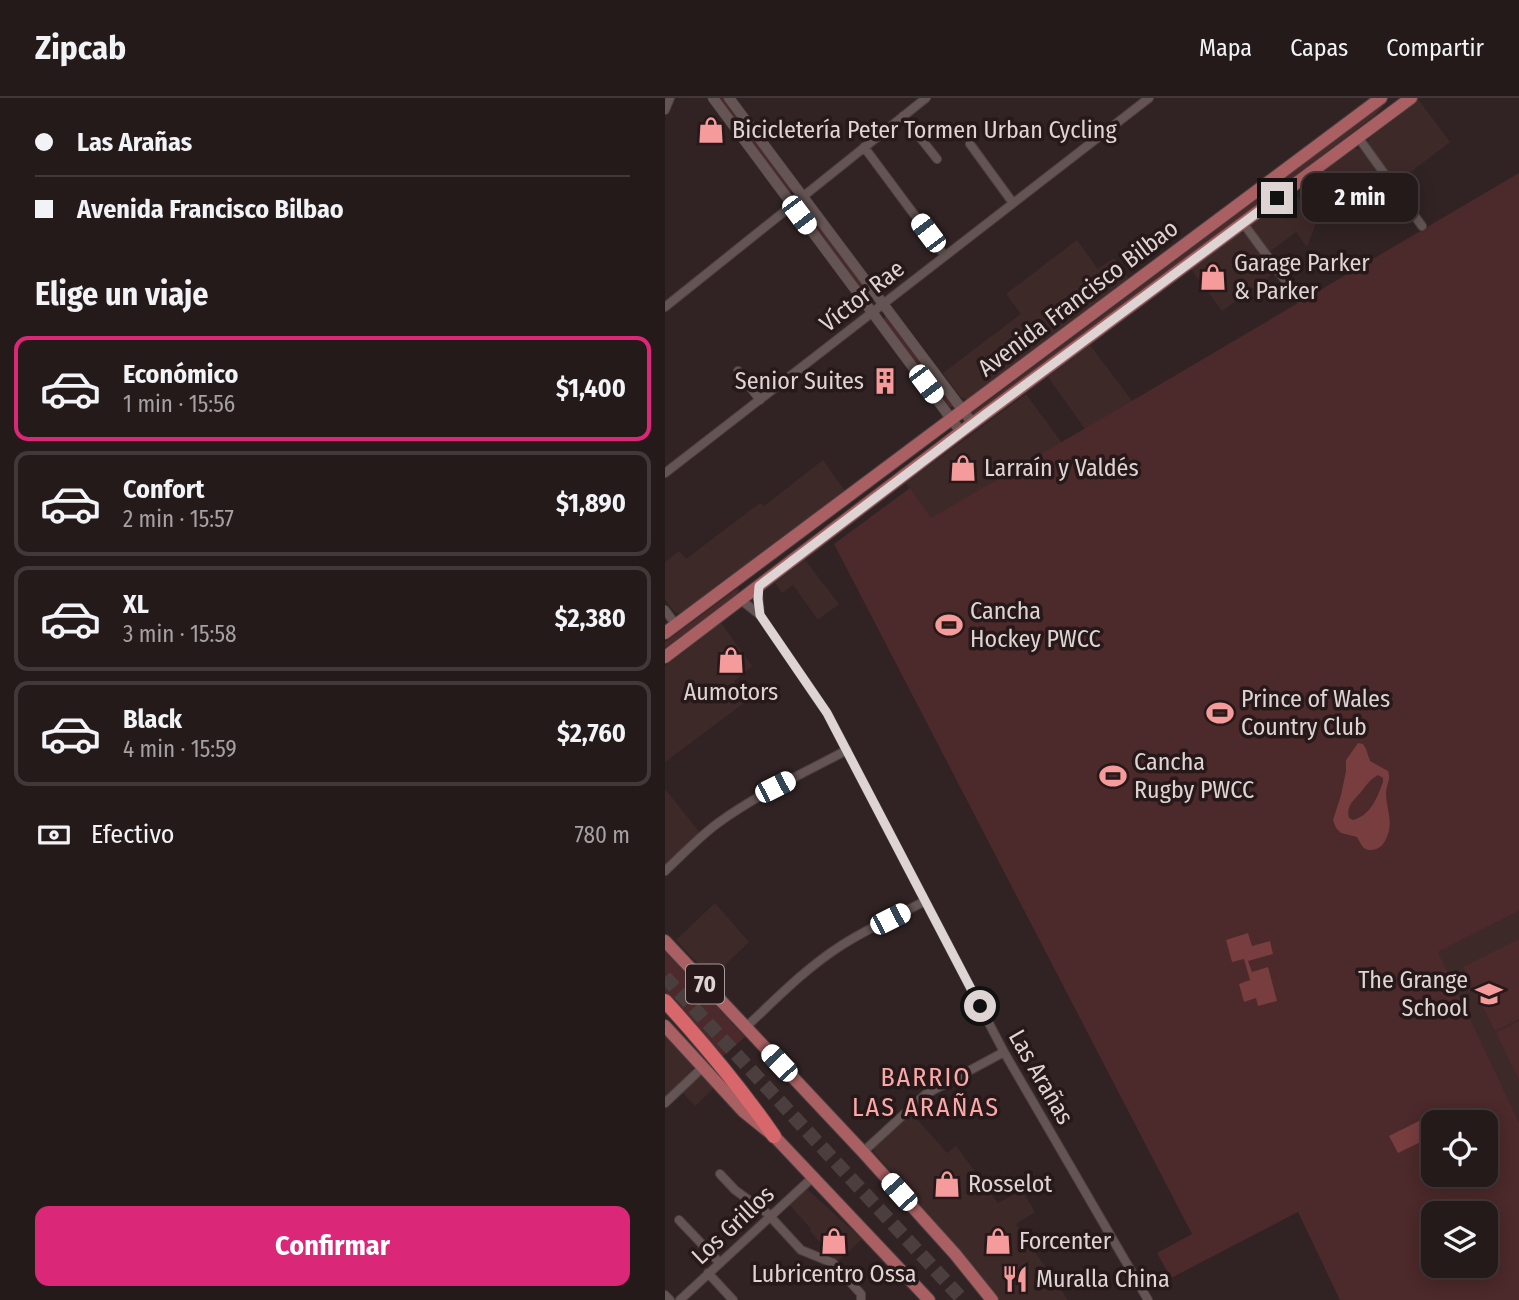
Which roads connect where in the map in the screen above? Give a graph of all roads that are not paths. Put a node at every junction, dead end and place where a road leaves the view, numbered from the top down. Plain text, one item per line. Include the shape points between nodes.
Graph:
1 (670, 98) edge
2 (713, 98) edge
3 (729, 98) edge
4 (926, 98) edge
5 (1149, 98) edge
6 (1381, 98) edge
7 (1411, 98) edge
8 (665, 110) edge
9 (903, 116) junction
10 (1358, 137) junction
11 (970, 144) dead end
12 (864, 147) junction
13 (937, 159) dead end
14 (803, 197) junction
15 (1013, 203) junction
16 (792, 205) junction
17 (1243, 223) junction
18 (1422, 226) dead end
19 (945, 256) junction
20 (1298, 298) dead end
21 (883, 304) junction
22 (665, 307) edge
23 (872, 313) junction
24 (738, 371) dead end
25 (760, 400) junction
26 (963, 410) junction
27 (951, 418) junction
28 (973, 424) junction
29 (961, 432) junction
30 (665, 473) edge
31 (754, 566) junction
32 (759, 586) junction
33 (741, 600) junction
34 (665, 610) edge
35 (760, 615) junction
36 (676, 625) junction
37 (665, 633) edge
38 (665, 657) edge
39 (847, 750) junction
40 (665, 871) edge
41 (925, 901) junction
42 (665, 941) edge
43 (665, 1000) edge
44 (665, 1026) edge
45 (745, 1027) junction
46 (1004, 1052) junction
47 (703, 1067) junction
48 (665, 1103) edge
49 (774, 1136) junction
50 (863, 1152) junction
51 (720, 1174) dead end
52 (812, 1178) junction
53 (770, 1216) junction
54 (679, 1220) dead end
55 (719, 1262) junction
56 (708, 1273) junction
57 (665, 1295) edge
58 (670, 1300) edge
59 (680, 1300) edge
60 (733, 1300) edge
61 (862, 1300) edge
62 (929, 1300) edge
63 (992, 1300) edge
64 (1148, 1300) edge

1 - 8 street
2 - 16 street
3 - 14 street
4 - 9 street
5 - 15 street, Víctor Rae
6 - 26 main road, Avenida Francisco Bilbao
7 - 10 main road, Avenida Francisco Bilbao
9 - 12 street
9 - 13 street
10 - 17 main road, Avenida Francisco Bilbao
10 - 18 street
11 - 15 street
12 - 14 street
12 - 19 street
14 - 16 street
14 - 21 street
15 - 19 street, Víctor Rae
16 - 22 street
16 - 23 street
17 - 20 street
17 - 28 main road, Avenida Francisco Bilbao
19 - 21 street, Víctor Rae
21 - 23 street, Víctor Rae
21 - 26 street
23 - 25 street, Víctor Rae
23 - 27 street
24 - 25 street
25 - 30 street, Víctor Rae
26 - 27 main road, Avenida Francisco Bilbao
26 - 28 street
27 - 29 street
27 - 31 main road, Avenida Francisco Bilbao
28 - 29 main road, Avenida Francisco Bilbao
29 - 32 main road, Avenida Francisco Bilbao
31 - 33 main road via 741,588
31 - 36 main road, Avenida Francisco Bilbao
32 - 33 main road, Avenida Francisco Bilbao
32 - 35 street
33 - 35 street, Las Arañas
33 - 38 main road, Avenida Francisco Bilbao
34 - 36 street
35 - 39 street, Las Arañas via 822,703
36 - 37 main road, Avenida Francisco Bilbao
39 - 40 street via 721,821
39 - 41 street, Las Arañas
41 - 45 street via 842,944
41 - 46 street, Las Arañas
42 - 45 main road, 70
43 - 49 highway
44 - 47 main road
45 - 50 main road, 70
46 - 50 street via 926,1094
46 - 64 street, Las Arañas
47 - 48 street
47 - 49 main road via 743,1111
49 - 52 main road
50 - 63 main road, 70
51 - 53 street
52 - 53 street, Los Grillos
52 - 62 main road
53 - 55 street, Los Grillos
53 - 61 street via 804,1252 833,1263
54 - 55 street
55 - 56 street, Los Grillos
56 - 59 street, Los Grillos
56 - 60 street
57 - 58 street

